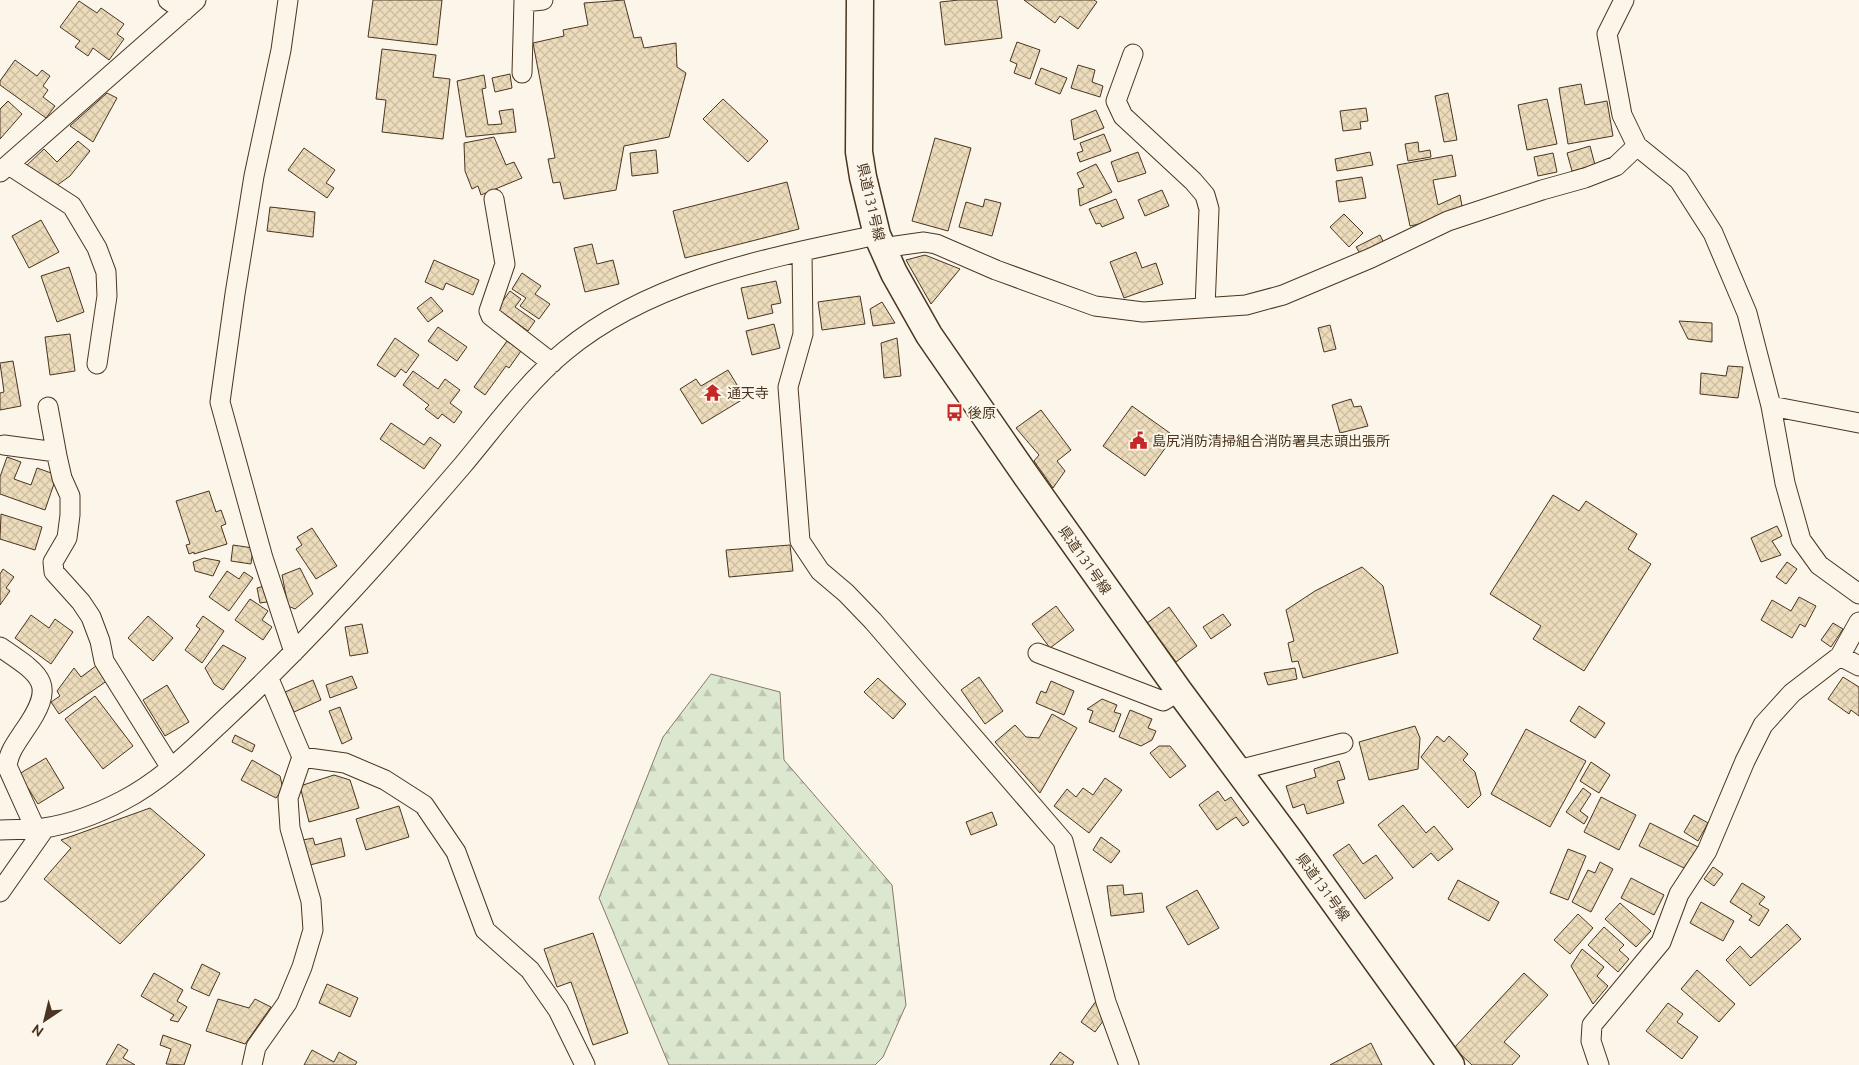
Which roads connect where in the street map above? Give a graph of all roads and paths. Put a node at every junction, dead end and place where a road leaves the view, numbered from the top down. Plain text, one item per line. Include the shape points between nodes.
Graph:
1 (168, 0) edge
2 (288, 0) edge
3 (543, 0) edge
4 (860, 0) edge
5 (1624, 0) edge
6 (524, 1) edge
7 (190, 5) edge
8 (1133, 54) dead end
9 (522, 73) dead end
10 (1637, 146) junction
11 (4, 169) edge
12 (494, 199) dead end
13 (879, 242) junction
14 (802, 251) junction
15 (1204, 308) junction
16 (552, 363) junction
17 (97, 364) dead end
18 (1771, 406) junction
19 (48, 407) dead end
20 (1859, 423) edge
21 (4, 445) dead end
22 (56, 452) junction
23 (1859, 594) edge
24 (1859, 622) edge
25 (0, 647) edge
26 (294, 652) junction
27 (1038, 653) dead end
28 (1840, 656) junction
29 (1859, 666) edge
30 (269, 679) junction
31 (1179, 691) junction
32 (1342, 743) dead end
33 (302, 757) junction
34 (171, 768) junction
35 (1237, 771) junction
36 (40, 828) junction
37 (0, 830) edge
38 (0, 892) edge
39 (252, 1065) edge
40 (584, 1065) edge
41 (1129, 1065) edge
42 (1451, 1065) edge
43 (1599, 1065) edge

1 - 7 street
2 - 26 street via 251,194 220,402 263,558
3 - 6 street
4 - 13 main road, 県道131号線 via 858,142
5 - 10 street via 1607,34 1622,115
6 - 9 street
7 - 11 street
8 - 15 street via 1116,102 1123,116 1193,181 1205,195 1209,209
10 - 15 street via 1616,166 1448,221 1283,295 1246,305
10 - 18 street via 1679,180 1713,233 1747,313
11 - 17 street via 72,206 97,248 106,272 108,296
12 - 16 street via 505,264 489,311 491,316
13 - 14 street
13 - 15 street via 936,244 1095,306 1143,312
13 - 31 main road, 県道131号線 via 929,334
14 - 16 street via 668,290 605,323
14 - 41 street via 803,334 788,387 800,541 820,571 873,621 1063,841 1106,1002
16 - 26 street
18 - 20 street
18 - 23 street via 1785,484 1801,540 1818,565
19 - 22 street
21 - 22 street
22 - 34 street via 70,496 70,515 67,538 53,562 54,572 91,616 104,661
24 - 28 street
25 - 36 street via 36,673 42,685 43,696 38,711 11,749 6,766
26 - 30 street
27 - 31 street via 1163,701
28 - 29 street
28 - 43 street via 1792,693 1763,725 1707,851 1679,894 1661,942 1592,1025 1591,1041
30 - 33 street
30 - 34 street
31 - 35 main road, 県道131号線
32 - 35 street
33 - 39 street via 288,798 290,828 311,901 313,930 287,1003 256,1047
33 - 40 street via 345,763 385,780 424,805 456,852 485,930 530,970 558,1010
34 - 36 street via 123,801 101,811
35 - 42 main road, 県道131号線
36 - 37 street
36 - 38 street

